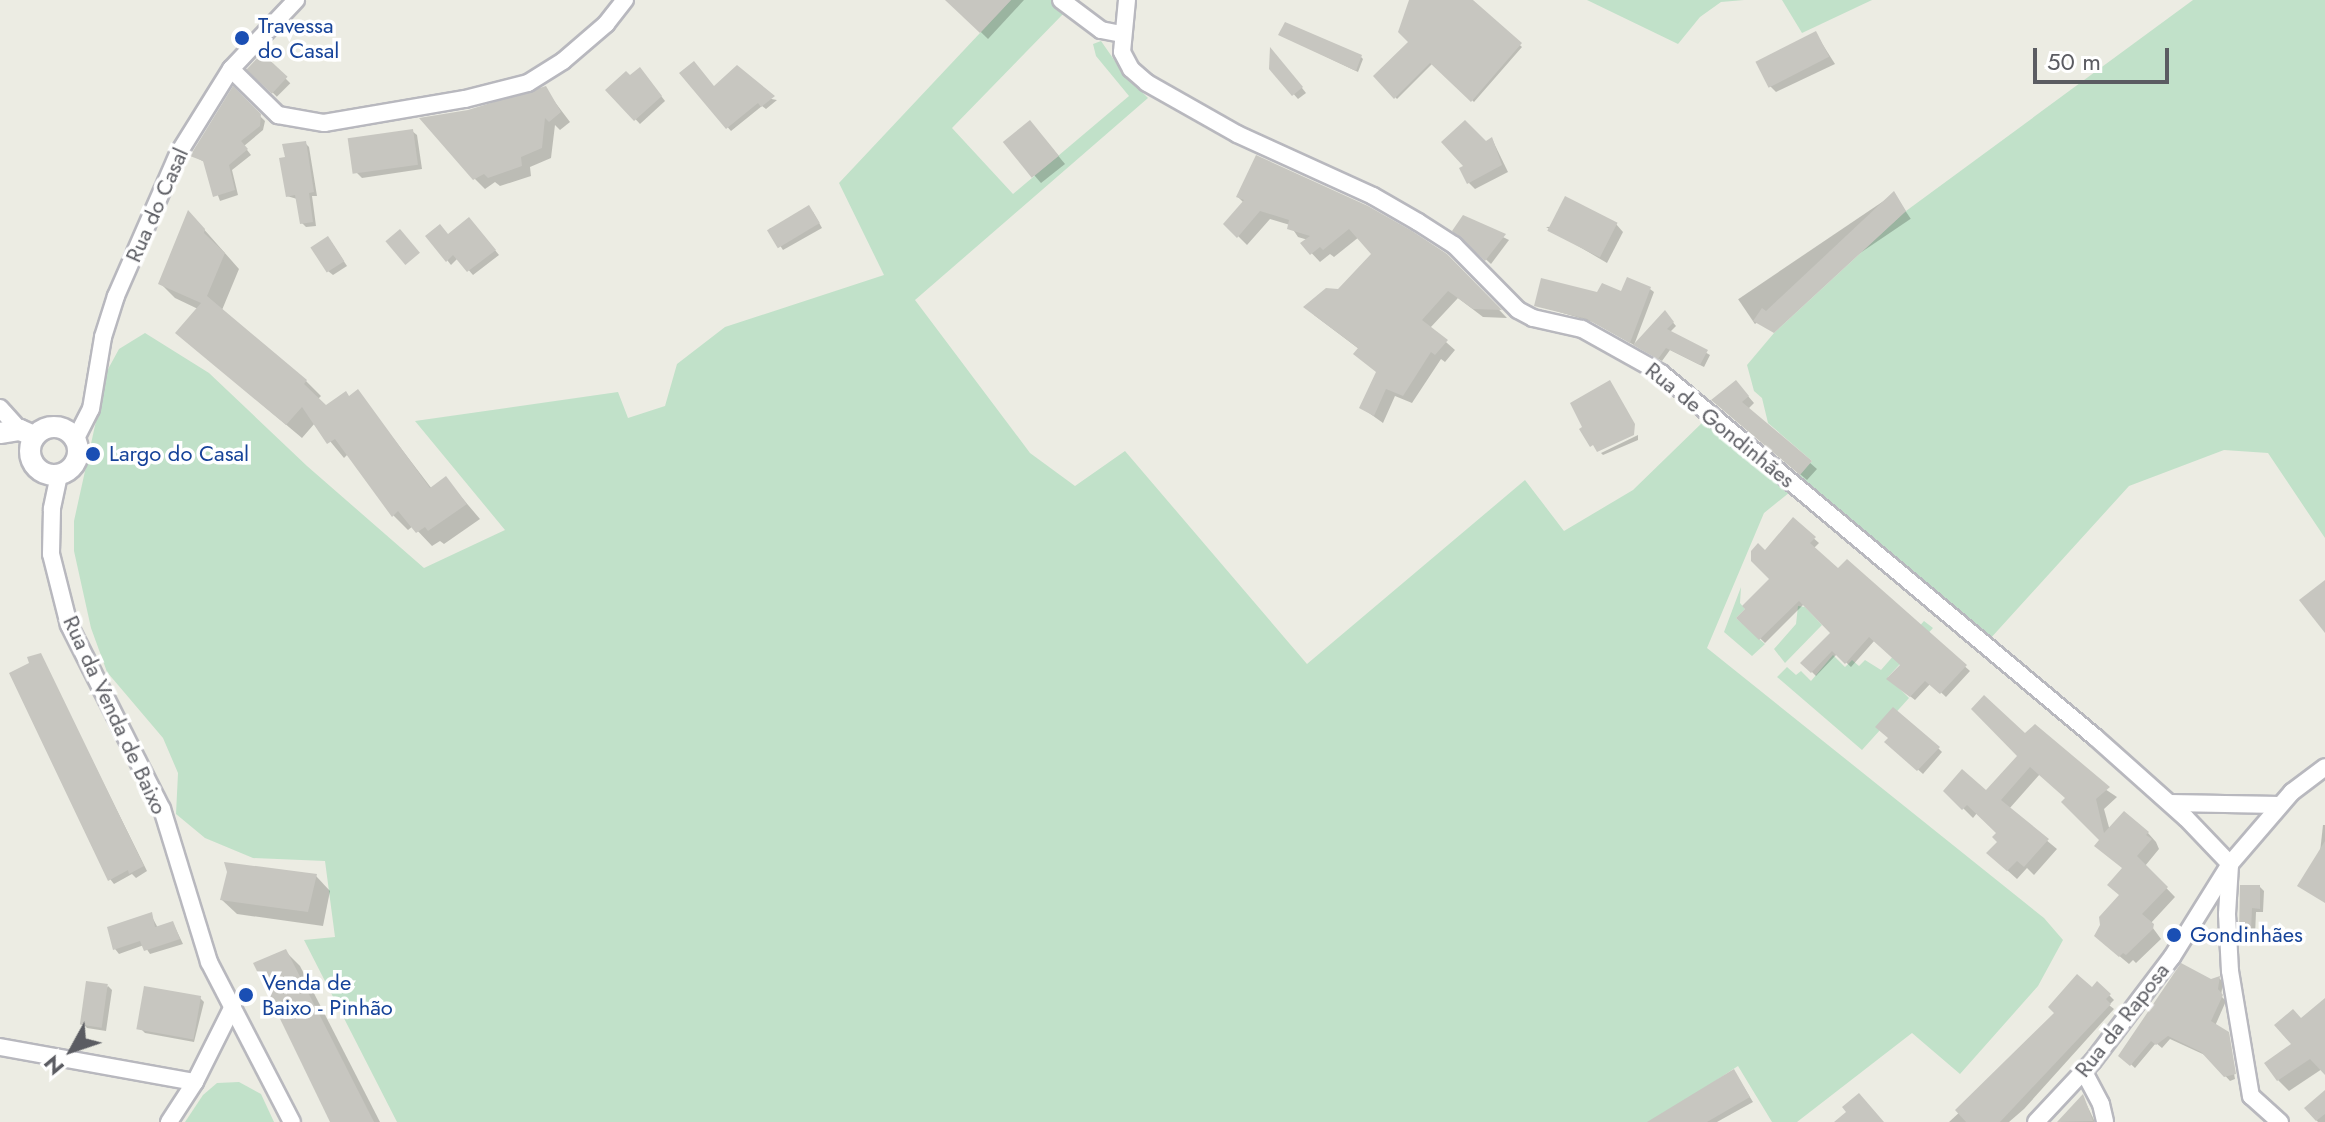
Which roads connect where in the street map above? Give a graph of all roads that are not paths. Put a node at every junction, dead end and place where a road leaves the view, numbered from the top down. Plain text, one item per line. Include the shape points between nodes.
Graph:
1 (296, 0) edge
2 (625, 0) edge
3 (1061, 0) edge
4 (1127, 0) edge
5 (1122, 34) junction
6 (231, 69) junction
7 (0, 408) edge
8 (18, 433) edge
9 (75, 440) junction
10 (59, 475) junction
11 (2325, 767) edge
12 (2170, 803) junction
13 (2280, 805) junction
14 (2230, 864) junction
15 (233, 1006) junction
16 (0, 1047) edge
17 (2084, 1072) junction
18 (195, 1082) junction
19 (169, 1122) edge
20 (292, 1122) edge
21 (2036, 1122) edge
22 (2105, 1122) edge
23 (2280, 1122) edge

1 - 6 street, Rua do Casal
2 - 6 street via 563,61 528,83 465,99 324,123 278,115
3 - 5 street via 1101,30
4 - 5 street, Rua de Gondinhães
5 - 12 street, Rua de Gondinhães via 1122,52 1131,69 1164,95 1418,222 1454,245 1518,310 1582,329 1661,373
6 - 9 street, Rua do Casal via 178,154 116,296 91,409
7 - 8 street
8 - 9 street via 58,427
8 - 10 street via 32,462 45,474
9 - 10 street via 76,462
10 - 15 street, Rua da Venda de Baixo via 51,554 69,625 162,809 209,962
11 - 13 street, Rua da Raposa
12 - 13 street
12 - 14 street, Rua de Gondinhães
13 - 14 street, Rua da Raposa
14 - 17 street, Rua da Raposa via 2172,957
14 - 23 street via 2230,971 2251,1096
15 - 18 street
15 - 20 street, Rua da Venda de Baixo
16 - 18 street
17 - 21 street, Rua da Raposa
17 - 22 street
18 - 19 street

